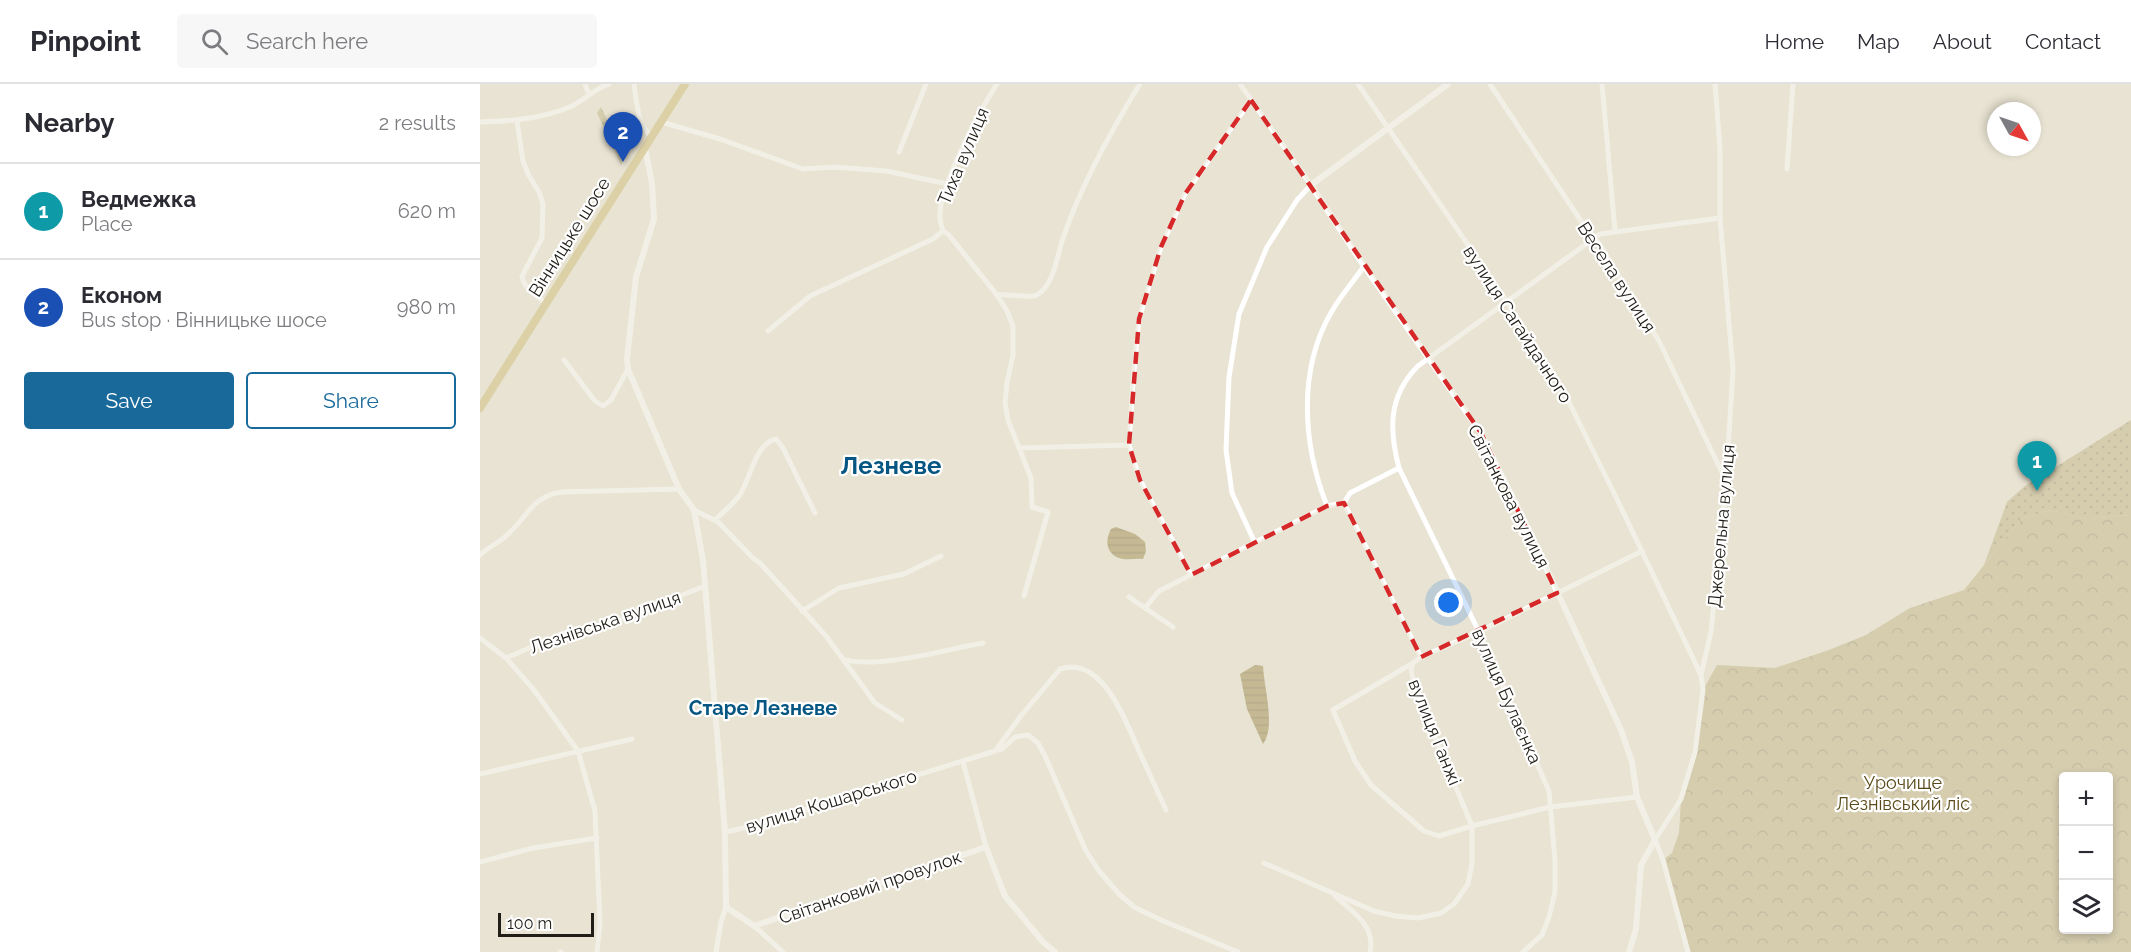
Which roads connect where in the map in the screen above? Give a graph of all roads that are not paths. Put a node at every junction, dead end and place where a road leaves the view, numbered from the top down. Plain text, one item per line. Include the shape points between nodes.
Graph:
1 (585, 84) edge
2 (609, 84) edge
3 (634, 84) edge
4 (685, 84) edge
5 (926, 84) edge
6 (997, 84) edge
7 (1140, 84) edge
8 (1240, 84) edge
9 (1358, 84) edge
10 (1448, 84) edge
11 (1490, 84) edge
12 (1602, 84) edge
13 (1715, 84) edge
14 (1793, 84) edge
15 (589, 95) junction
16 (1251, 100) junction
17 (517, 121) junction
18 (480, 122) edge
19 (661, 122) junction
20 (1388, 129) junction
21 (651, 137) junction
22 (645, 148) junction
23 (899, 152) dead end
24 (1787, 170) dead end
25 (948, 184) junction
26 (1311, 185) junction
27 (1719, 218) junction
28 (943, 231) junction
29 (1615, 231) junction
30 (1593, 239) junction
31 (1364, 266) junction
32 (997, 295) junction
33 (1507, 302) junction
34 (547, 304) junction
35 (768, 331) dead end
36 (1428, 358) junction
37 (564, 360) dead end
38 (628, 369) junction
39 (480, 408) edge
40 (1130, 445) junction
41 (1019, 448) junction
42 (1399, 468) junction
43 (1726, 481) junction
44 (679, 489) junction
45 (1344, 503) junction
46 (1327, 506) junction
47 (694, 510) junction
48 (815, 513) dead end
49 (715, 520) junction
50 (1255, 543) junction
51 (1642, 551) junction
52 (480, 555) edge
53 (941, 556) dead end
54 (1191, 575) junction
55 (705, 586) junction
56 (1557, 593) junction
57 (1024, 596) dead end
58 (1129, 597) dead end
59 (1145, 608) junction
60 (802, 611) junction
61 (1173, 627) dead end
62 (1479, 632) junction
63 (480, 638) edge
64 (983, 643) dead end
65 (1421, 657) junction
66 (506, 658) junction
67 (842, 658) junction
68 (1413, 663) junction
69 (1701, 675) junction
70 (902, 720) dead end
71 (632, 739) dead end
72 (578, 751) junction
73 (995, 751) junction
74 (963, 762) junction
75 (480, 774) edge
76 (1637, 797) junction
77 (1550, 807) junction
78 (1166, 810) dead end
79 (1472, 825) junction
80 (725, 832) junction
81 (597, 838) junction
82 (1655, 840) junction
83 (986, 847) junction
84 (480, 862) edge
85 (1264, 863) dead end
86 (1331, 892) junction
87 (726, 907) junction
88 (754, 926) junction
89 (597, 952) edge
90 (716, 952) edge
91 (783, 952) edge
92 (1055, 952) edge
93 (1238, 952) edge
94 (1370, 952) edge
95 (1523, 952) edge
96 (1629, 952) edge
97 (1688, 952) edge

1 - 15 street
2 - 15 street
3 - 21 street via 641,124
4 - 19 main road, Вінницьке шосе
5 - 23 street
6 - 25 street, Тиха вулиця via 972,125
7 - 32 street via 1072,211 1047,287 1036,296
8 - 16 street, Світанкова вулиця
9 - 20 street, вулиця Сагайдачного
10 - 20 street
11 - 30 street, Весела вулиця
12 - 29 street
13 - 27 street, Джерельна вулиця via 1720,148
14 - 24 street
15 - 17 street via 544,116
16 - 26 street, Світанкова вулиця
16 - 40 street via 1185,194 1161,247 1139,319
17 - 18 street
17 - 34 street via 528,174 543,204 542,238 522,280
19 - 21 main road, Вінницьке шосе
19 - 25 street via 803,169 886,171
20 - 26 street
20 - 33 street, вулиця Сагайдачного
21 - 22 main road, Вінницьке шосе
22 - 34 main road, Вінницьке шосе
22 - 38 street, вулиця Кошарського via 654,219 636,277
25 - 28 street, Тиха вулиця via 941,203
26 - 31 street, Світанкова вулиця
26 - 50 street via 1267,247 1239,314 1229,377 1226,450 1232,493
27 - 29 street, вулиця Булаєнка
27 - 43 street, Джерельна вулиця via 1733,370
28 - 32 street
28 - 35 street via 810,296
29 - 30 street, вулиця Булаєнка
30 - 33 street, вулиця Булаєнка
30 - 43 street, Весела вулиця via 1659,341
31 - 36 street, Світанкова вулиця
31 - 46 street via 1332,311 1312,360 1306,419 1317,480
32 - 41 street via 1012,326 1013,355 1005,403
33 - 36 street, вулиця Булаєнка
33 - 51 street, вулиця Сагайдачного via 1560,384
34 - 39 main road, Вінницьке шосе
36 - 42 street, вулиця Булаєнка via 1410,375 1393,410 1392,443
36 - 56 street, Світанкова вулиця via 1481,433
37 - 38 street via 603,406 611,400
38 - 44 street, вулиця Кошарського
40 - 41 street
40 - 54 street via 1140,480
41 - 57 street via 1031,478 1032,507 1048,512
42 - 45 street via 1350,494
42 - 62 street, вулиця Булаєнка
43 - 69 street, Джерельна вулиця via 1711,632
44 - 47 street, вулиця Кошарського
44 - 52 street via 549,494
45 - 46 street
45 - 65 street, вулиця Ганжі
46 - 50 street
47 - 49 street
47 - 55 street, вулиця Кошарського
48 - 49 street via 776,439 769,440 755,459 742,492
49 - 60 street
50 - 54 street
51 - 56 street
51 - 69 street, вулиця Сагайдачного
53 - 60 street via 904,574 839,588
54 - 59 street via 1160,591
55 - 66 street, Лезнівська вулиця via 606,625 569,631
55 - 80 street, вулиця Кошарського
56 - 62 street
56 - 76 street, Світанкова вулиця via 1621,730 1632,762
58 - 59 street
59 - 61 street
60 - 67 street
62 - 65 street
62 - 77 street, вулиця Булаєнка via 1549,791
63 - 66 street, Лезнівська вулиця
64 - 67 street via 899,659
65 - 68 street, вулиця Ганжі
66 - 72 street, Лезнівська вулиця
67 - 70 street via 875,703
68 - 79 street, вулиця Ганжі via 1415,689
68 - 79 street via 1333,710 1355,761 1371,785 1424,831 1439,836
69 - 82 street, Джерельна вулиця via 1698,732 1688,779 1681,799
71 - 72 street
72 - 75 street
72 - 81 street, Лезнівська вулиця via 595,811
73 - 74 street, вулиця Кошарського
73 - 78 street via 1060,669 1084,669 1117,702
73 - 93 street via 1015,737 1028,735 1038,743 1086,851 1119,894 1134,907
74 - 80 street, вулиця Кошарського
74 - 83 street
76 - 77 street
76 - 82 street, Світанкова вулиця
77 - 79 street
77 - 95 street, вулиця Булаєнка via 1555,892 1542,935
79 - 86 street, вулиця Ганжі via 1468,884 1455,904 1440,913 1418,918 1395,916
80 - 87 street
81 - 84 street via 533,848
81 - 89 street, Лезнівська вулиця
82 - 96 street via 1641,865 1636,928
82 - 97 street
83 - 88 street, Світанковий провулок
83 - 92 street via 1005,896 1042,942
85 - 86 street, вулиця Ганжі
86 - 94 street via 1370,931
87 - 88 street
87 - 90 street
88 - 91 street

